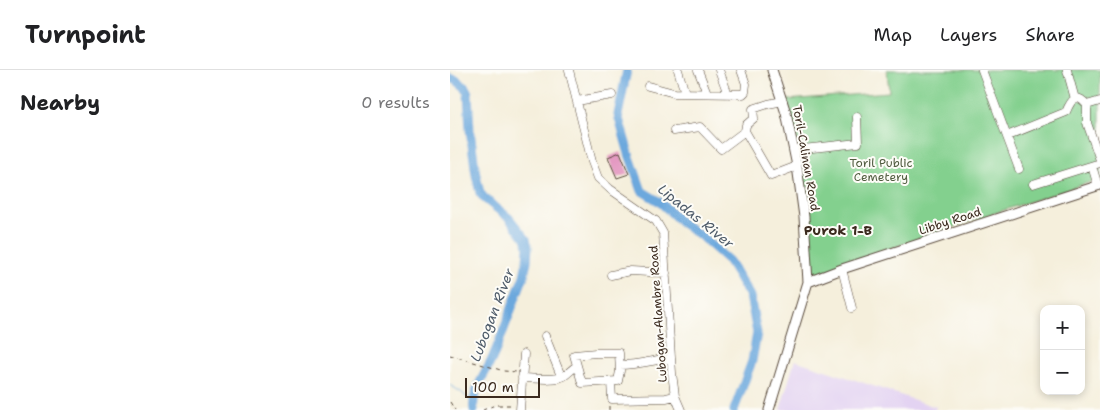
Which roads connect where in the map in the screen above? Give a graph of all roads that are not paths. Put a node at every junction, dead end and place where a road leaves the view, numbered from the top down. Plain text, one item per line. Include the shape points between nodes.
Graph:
1 (569, 70) edge
2 (678, 70) edge
3 (698, 70) edge
4 (720, 70) edge
5 (741, 70) edge
6 (772, 70) edge
7 (982, 70) edge
8 (1067, 70) edge
9 (648, 86) dead end
10 (685, 93) junction
11 (707, 94) junction
12 (728, 94) junction
13 (612, 95) dead end
14 (1075, 99) junction
15 (577, 101) junction
16 (783, 101) junction
17 (1100, 102) edge
18 (1087, 105) junction
19 (857, 117) dead end
20 (674, 131) dead end
21 (745, 131) junction
22 (1007, 136) junction
23 (794, 150) junction
24 (1097, 163) edge
25 (797, 166) junction
26 (1019, 169) dead end
27 (1033, 184) dead end
28 (1099, 185) edge
29 (842, 269) junction
30 (666, 273) junction
31 (611, 275) dead end
32 (808, 282) junction
33 (852, 308) dead end
34 (545, 336) dead end
35 (524, 354) dead end
36 (671, 358) junction
37 (620, 365) junction
38 (577, 366) junction
39 (523, 375) junction
40 (561, 376) junction
41 (611, 382) junction
42 (675, 396) junction
43 (520, 408) edge
44 (681, 410) edge
45 (769, 410) edge

1 - 15 street, Lubogan-Alambre Road
2 - 10 street
3 - 11 street
4 - 12 street
5 - 12 street via 745,92
6 - 16 main road, Toril-Calinan Road
7 - 22 street
8 - 14 street
9 - 10 street
10 - 11 street
11 - 12 street
13 - 15 street
14 - 18 street
14 - 22 street via 1066,112
15 - 30 street, Lubogan-Alambre Road via 598,178 660,227
16 - 21 street via 753,109 754,118 746,125
16 - 23 main road, Toril-Calinan Road
17 - 18 street
18 - 24 street via 1087,123
19 - 23 street via 858,143
20 - 21 street via 700,127 721,148
21 - 25 street via 771,176
22 - 26 street
23 - 25 main road, Toril-Calinan Road
24 - 27 street
24 - 28 street
25 - 32 main road, Toril-Calinan Road
28 - 29 main road, Libby Road
29 - 32 main road, Libby Road
29 - 33 street
30 - 31 street via 631,271
30 - 36 street, Lubogan-Alambre Road
32 - 45 main road
34 - 40 street
35 - 39 street
36 - 37 street
36 - 42 street, Lubogan-Alambre Road
37 - 38 street via 619,353 606,352 574,355
37 - 41 street via 618,381
38 - 40 street
38 - 41 street via 582,383
39 - 40 street via 541,378
39 - 43 street
41 - 42 street via 612,399
42 - 44 street, Lubogan-Alambre Road

